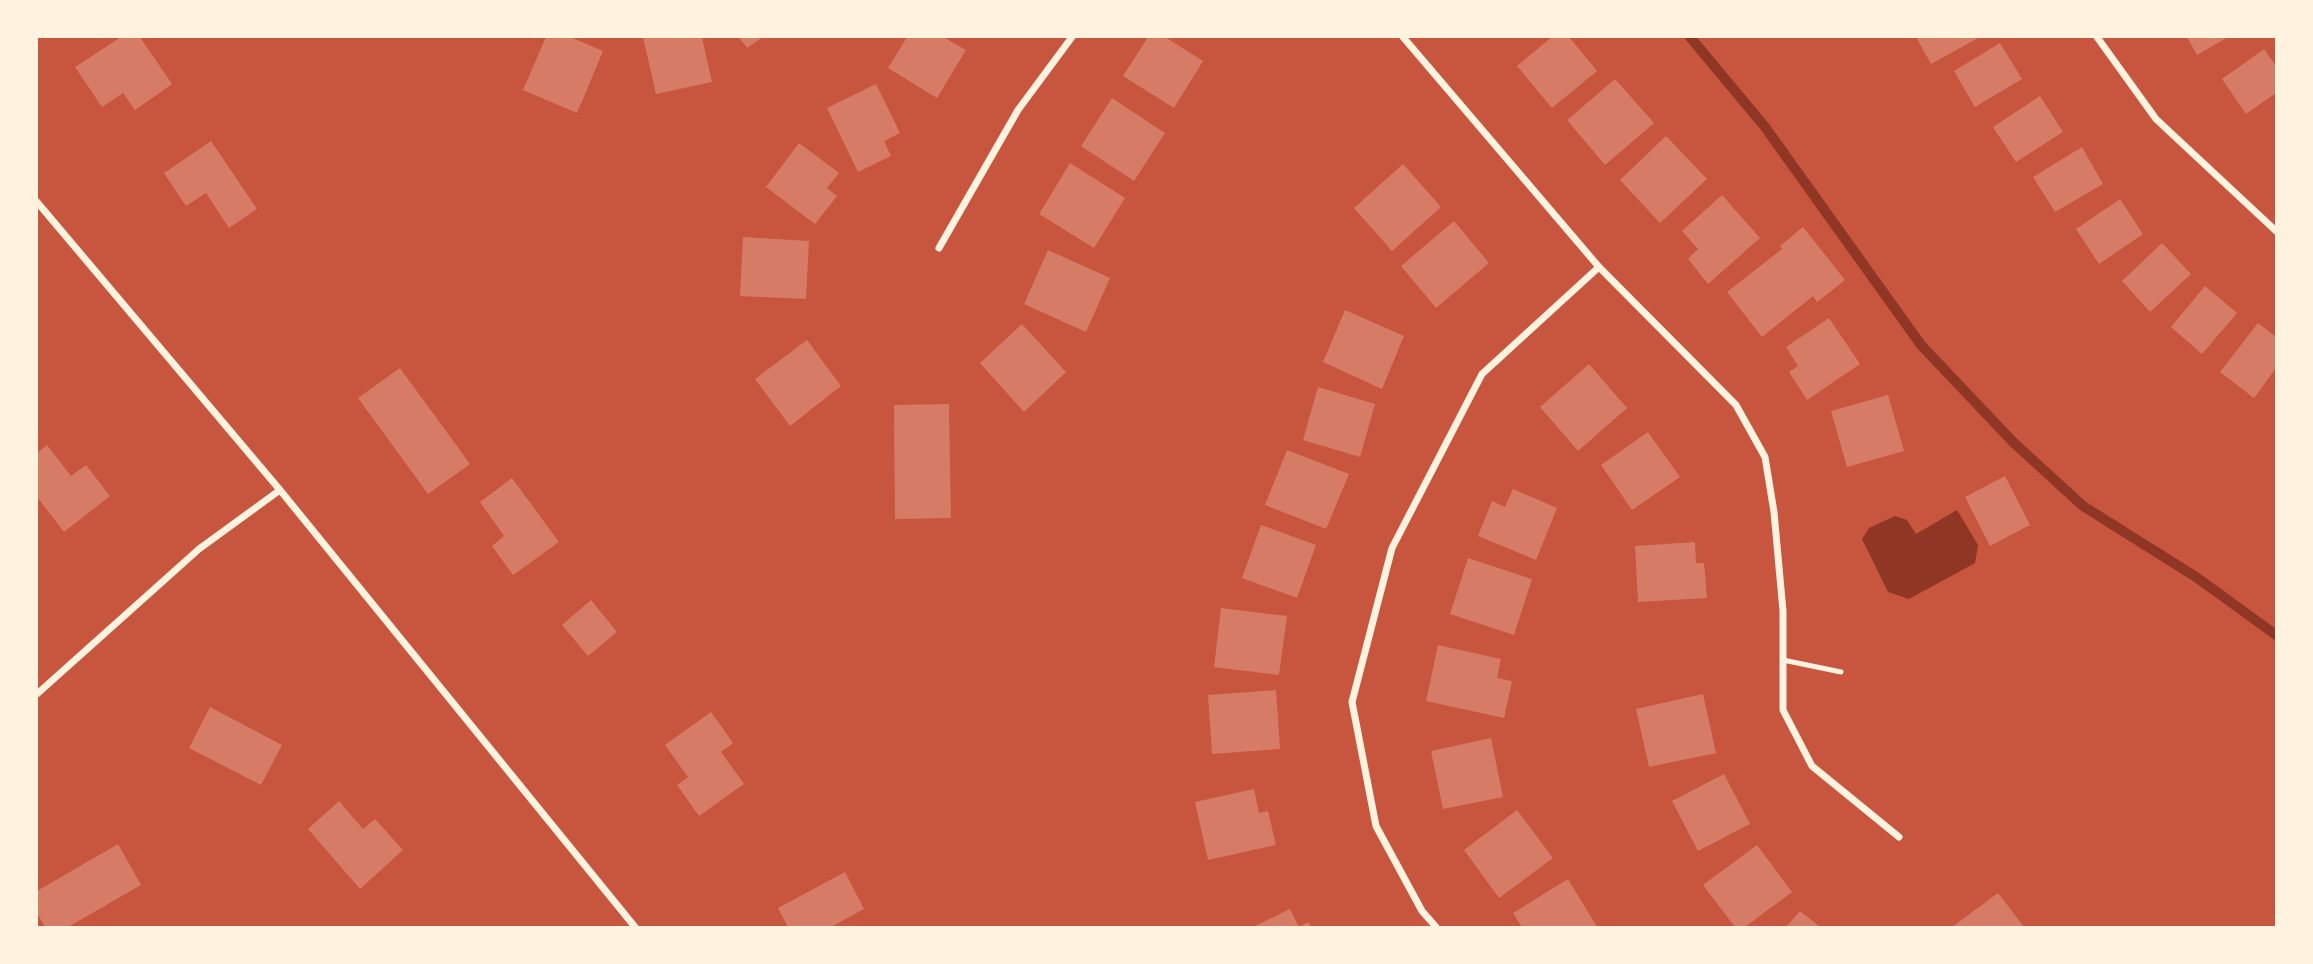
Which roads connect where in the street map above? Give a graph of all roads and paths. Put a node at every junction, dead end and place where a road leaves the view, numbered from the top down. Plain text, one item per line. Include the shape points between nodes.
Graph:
1 (1072, 37) edge
2 (1403, 37) edge
3 (2097, 37) edge
4 (37, 202) edge
5 (2276, 231) edge
6 (939, 248) dead end
7 (1599, 267) junction
8 (280, 490) junction
9 (1783, 660) junction
10 (1841, 672) dead end
11 (37, 694) edge
12 (1899, 837) dead end
13 (635, 927) edge
14 (1436, 927) edge

1 - 6 street via 1018,110
2 - 7 street
3 - 5 street via 2156,119
4 - 8 street
7 - 9 street via 1736,405 1765,457 1783,611
7 - 14 street via 1482,374 1392,548 1352,702 1377,826 1422,911
8 - 11 street via 199,549
8 - 13 street
9 - 10 lane
9 - 12 street via 1783,710 1812,766

